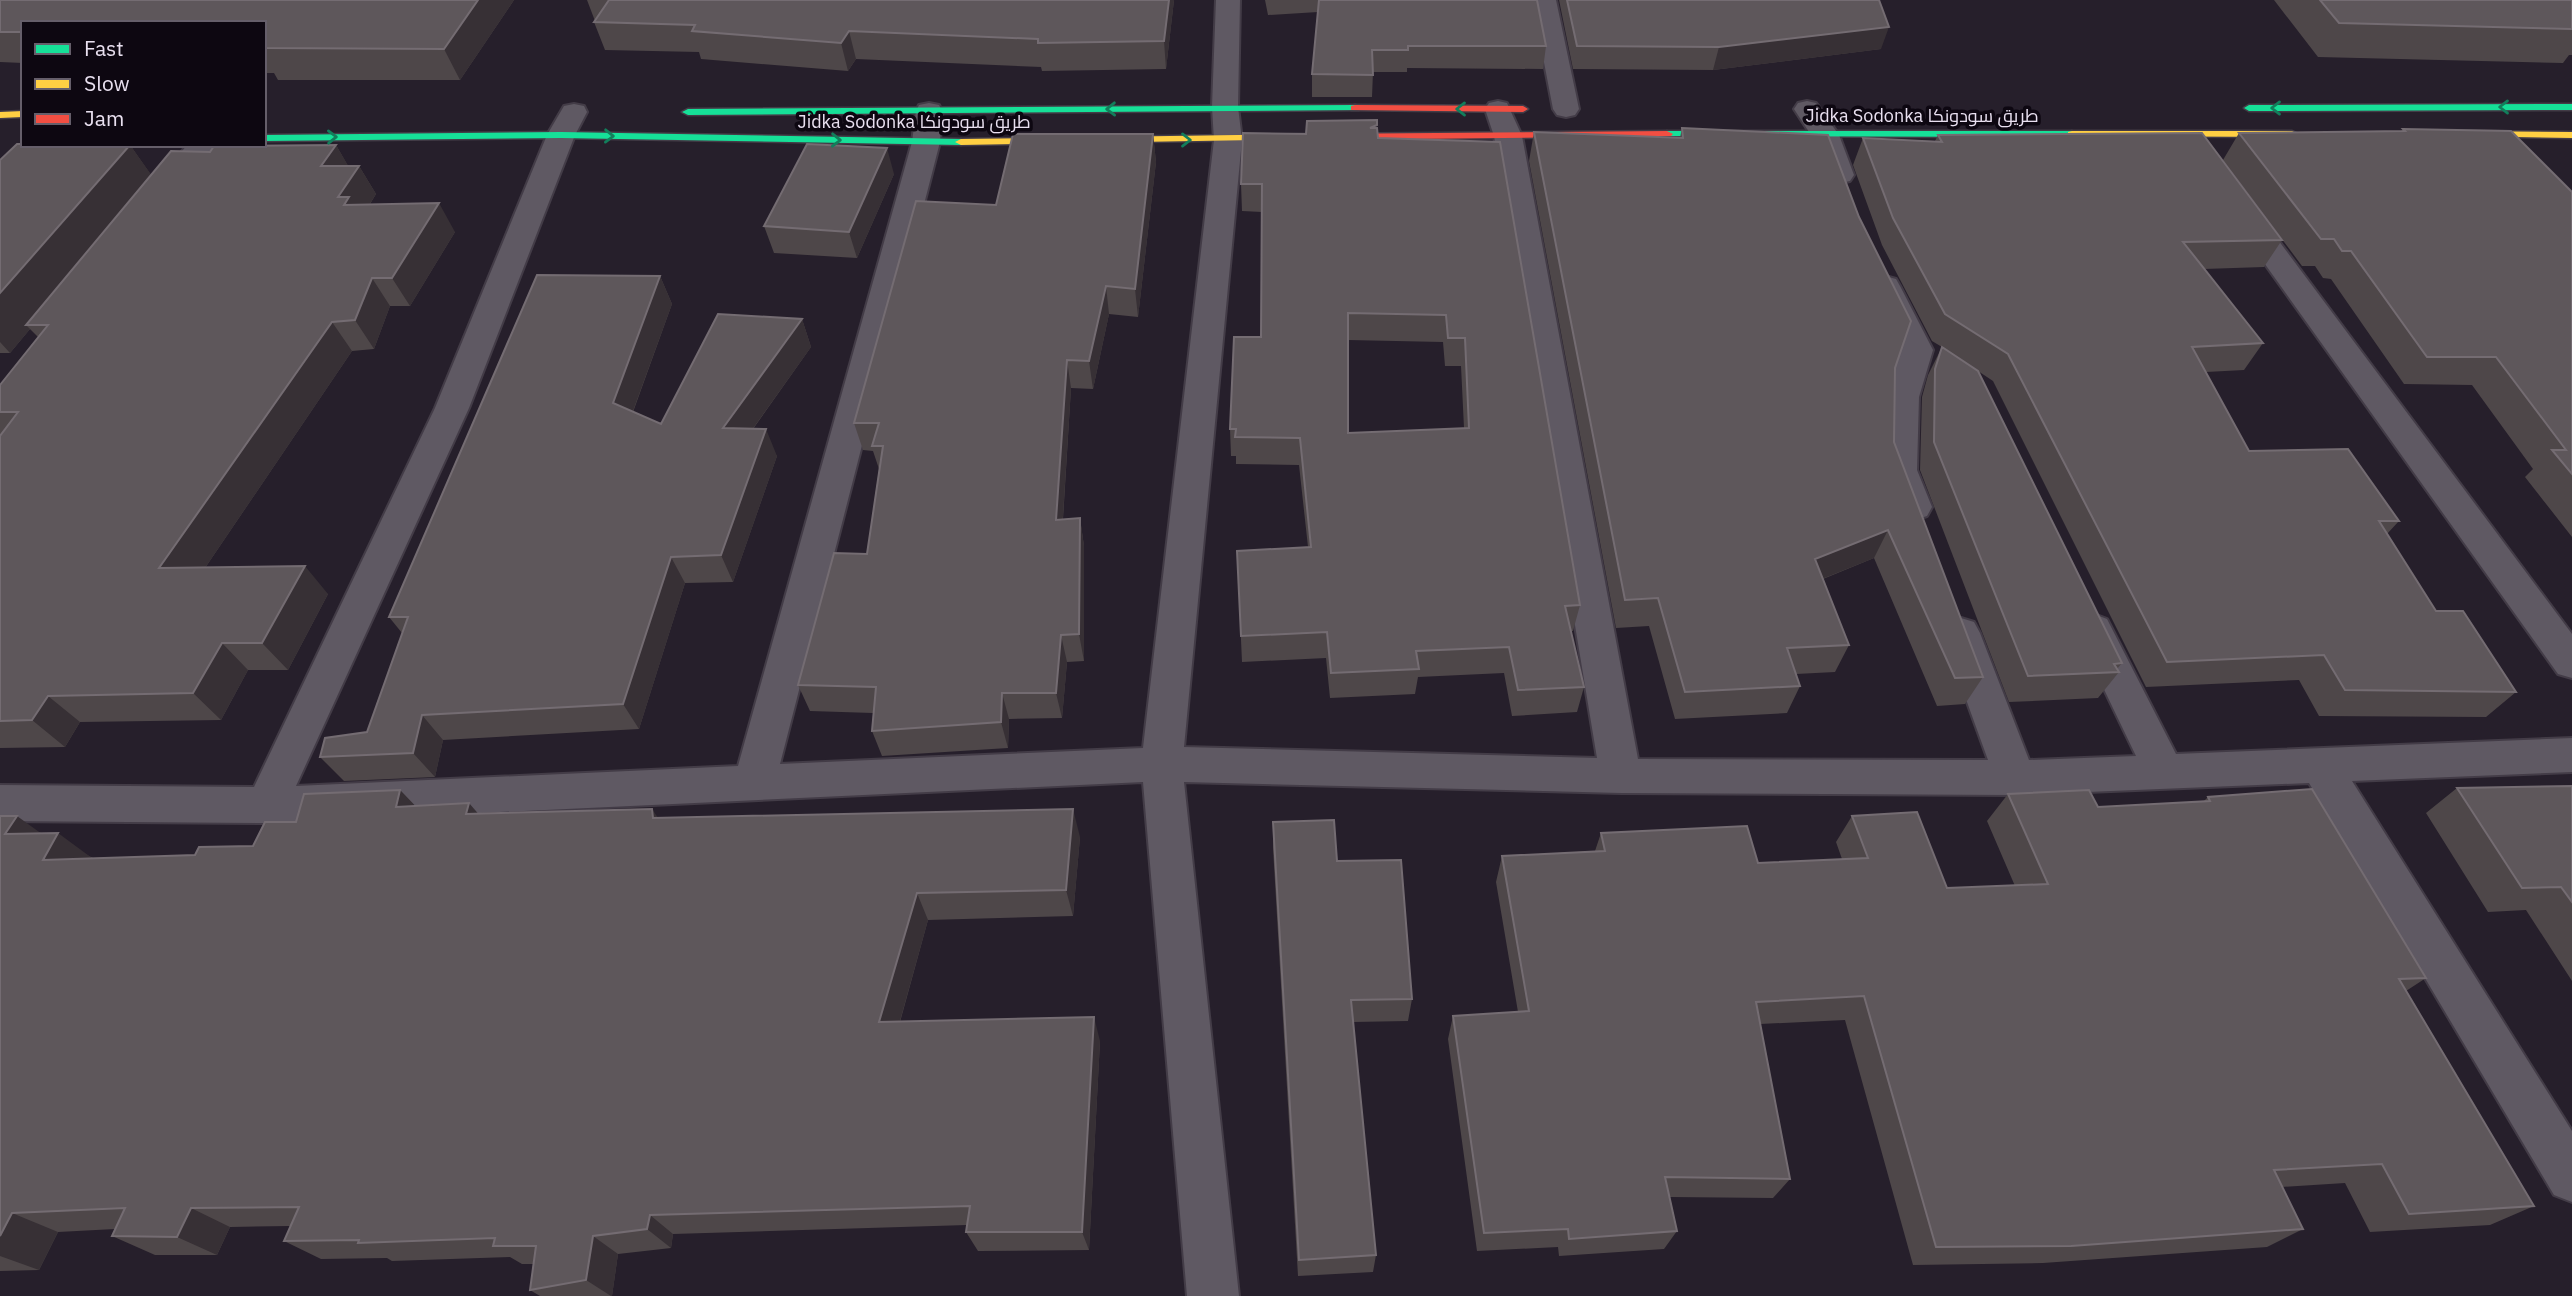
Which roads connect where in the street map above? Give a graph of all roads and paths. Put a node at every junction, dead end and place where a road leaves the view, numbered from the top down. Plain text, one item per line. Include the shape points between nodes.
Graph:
1 (1228, 0) edge
2 (1544, 0) edge
3 (2572, 107) edge
4 (2229, 108) dead end
5 (1559, 109) joint
6 (670, 112) dead end
7 (1812, 116) junction
8 (571, 118) junction
9 (1503, 122) junction
10 (1226, 124) junction
11 (928, 126) junction
12 (2185, 133) junction
13 (2307, 134) edge
14 (2442, 134) edge
15 (2569, 137) edge
16 (266, 138) edge
17 (200, 147) edge
18 (1851, 204) edge
19 (149, 209) edge
20 (1871, 257) edge
21 (1917, 350) junction
22 (1948, 370) edge
23 (1924, 535) edge
24 (1948, 599) edge
25 (2080, 601) edge
26 (2572, 663) edge
27 (2572, 755) edge
28 (1162, 764) junction
29 (2320, 765) junction
30 (2164, 772) junction
31 (1621, 776) junction
32 (2015, 778) junction
33 (754, 783) junction
34 (0, 803) edge
35 (266, 805) junction
36 (2572, 1177) edge
37 (1213, 1296) edge

1 - 10 street
2 - 5 street
3 -> 4 main road
5 - 9 main road, Jidka Sodonka طريق سودونكا
6 - 11 main road, Jidka Sodonka طريق سودونكا
7 - 9 main road, Jidka Sodonka طريق سودونكا
7 - 12 main road, Jidka Sodonka طريق سودونكا
7 - 18 street
8 -> 11 main road, Jidka Sodonka طريق سودونكا
16 -> 8 main road, Jidka Sodonka طريق سودونكا
8 - 35 street via 452,408
9 -> 10 main road, Jidka Sodonka طريق سودونكا
9 - 10 main road, Jidka Sodonka طريق سودونكا
9 - 31 street
10 -> 11 main road, Jidka Sodonka طريق سودونكا
11 -> 10 main road, Jidka Sodonka طريق سودونكا
10 - 28 street
11 - 33 street
12 - 13 main road, Jidka Sodonka طريق سودونكا
12 - 26 street
14 - 15 main road
17 - 19 street
20 - 21 street
21 - 22 street
21 - 23 street via 1902,397 1900,470
24 - 32 street
25 - 30 street
27 - 29 street
28 - 31 street
28 - 33 street
28 - 37 street
29 - 30 street
29 - 36 street
30 - 32 street
31 - 32 street
33 - 35 street
34 - 35 street

